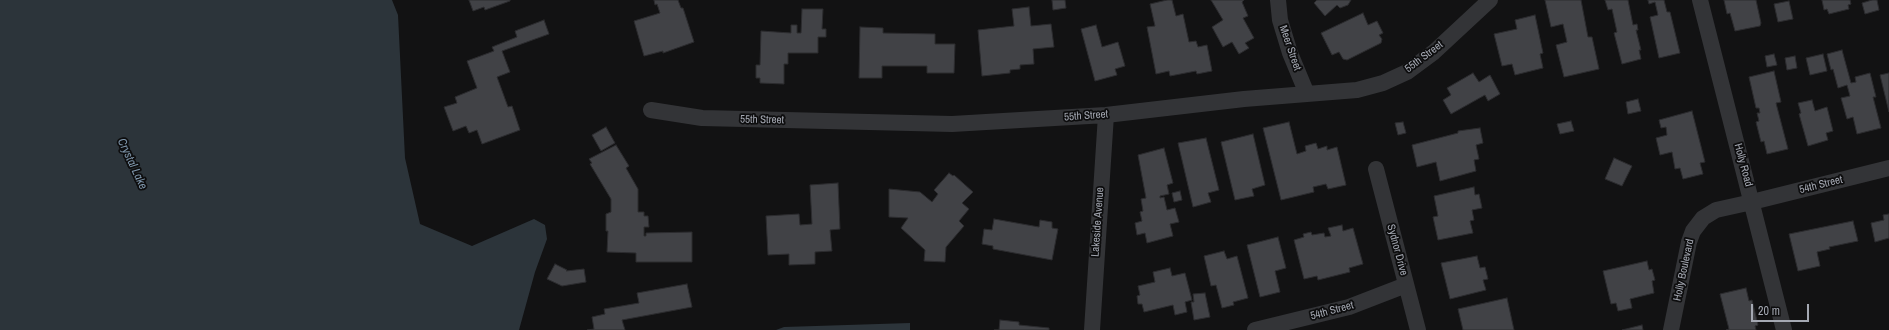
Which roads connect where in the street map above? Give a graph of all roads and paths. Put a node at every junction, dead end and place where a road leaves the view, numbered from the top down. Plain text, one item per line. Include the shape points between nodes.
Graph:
1 (1278, 0) edge
2 (1490, 0) edge
3 (1700, 0) edge
4 (1307, 94) junction
5 (651, 110) dead end
6 (1106, 115) junction
7 (1889, 168) edge
8 (1376, 169) dead end
9 (1752, 202) junction
10 (1406, 285) junction
11 (1092, 330) edge
12 (1255, 330) edge
13 (1418, 330) edge
14 (1671, 330) edge
15 (1784, 330) edge

1 - 4 street, Meer Street via 1280,20 1290,53
2 - 4 street, 55th Street via 1434,52 1407,72 1383,83 1357,90
3 - 9 street, Holly Road
4 - 6 street, 55th Street
5 - 6 street, 55th Street via 702,118 952,124
6 - 11 street, Lakeside Avenue
7 - 9 street, 54th Street
8 - 10 street, Sydnor Drive
9 - 14 street, Holly Boulevard via 1716,210 1703,218 1693,231
9 - 15 street, Holly Road
10 - 12 street, 54th Street via 1349,307
10 - 13 street, Sydnor Drive

